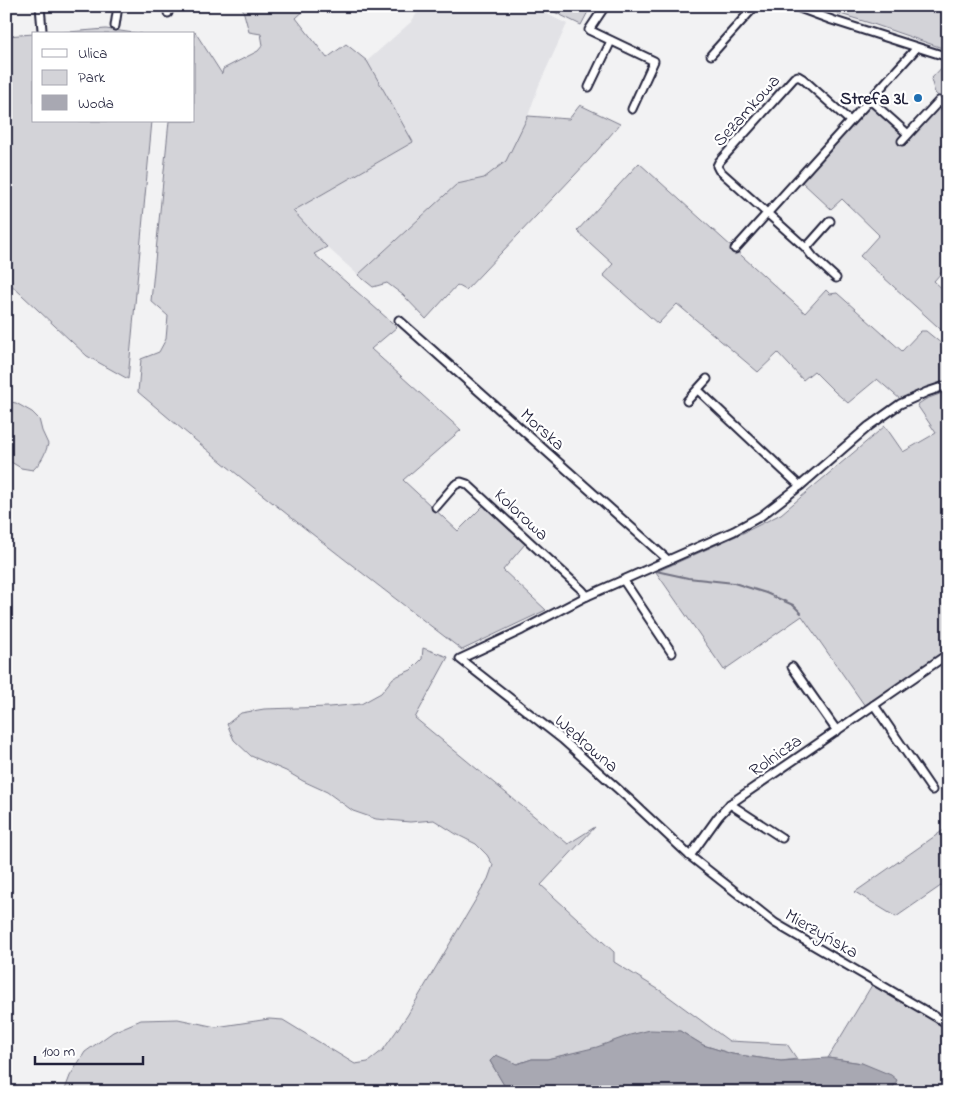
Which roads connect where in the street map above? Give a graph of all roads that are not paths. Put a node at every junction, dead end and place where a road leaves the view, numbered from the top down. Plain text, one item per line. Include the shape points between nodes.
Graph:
1 (40, 6) edge
2 (118, 6) edge
3 (605, 6) edge
4 (755, 6) edge
5 (794, 6) edge
6 (115, 26) dead end
7 (42, 30) dead end
8 (611, 41) junction
9 (915, 47) junction
10 (711, 55) dead end
11 (948, 57) edge
12 (589, 87) dead end
13 (870, 100) junction
14 (945, 106) dead end
15 (632, 109) dead end
16 (850, 121) junction
17 (908, 134) junction
18 (902, 141) dead end
19 (767, 213) junction
20 (830, 221) dead end
21 (806, 248) junction
22 (735, 249) dead end
23 (836, 278) dead end
24 (399, 320) dead end
25 (708, 379) dead end
26 (948, 385) edge
27 (698, 390) junction
28 (687, 401) dead end
29 (800, 486) junction
30 (436, 507) dead end
31 (668, 560) junction
32 (624, 581) junction
33 (587, 596) junction
34 (672, 653) dead end
35 (946, 657) edge
36 (792, 666) dead end
37 (874, 705) junction
38 (837, 730) junction
39 (932, 790) dead end
40 (730, 804) junction
41 (782, 838) dead end
42 (690, 856) junction
43 (948, 1024) edge

1 - 7 street
2 - 6 street
3 - 8 street via 589,30
4 - 10 street
5 - 9 street
8 - 12 street
8 - 15 street via 654,61
9 - 11 street
9 - 13 street
13 - 16 street
13 - 17 street
14 - 17 street via 939,101
16 - 19 street
16 - 19 street, Sezamkowa via 803,79 794,78 718,166
17 - 18 street
19 - 21 street, Sezamkowa
19 - 22 street
20 - 21 street
21 - 23 street, Sezamkowa
24 - 31 street, Morska
25 - 27 street
26 - 29 street via 900,404
27 - 28 street
27 - 29 street
29 - 31 street via 761,516
30 - 33 street, Kolorowa via 454,485 467,484
31 - 32 street
32 - 33 street
32 - 34 street
33 - 42 street, Wędrowna via 460,659 562,739
35 - 37 street, Rolnicza
36 - 38 street
37 - 38 street, Rolnicza
37 - 39 street
38 - 40 street, Rolnicza
40 - 41 street
40 - 42 street, Rolnicza
42 - 43 street, Mierzyńska via 775,923

